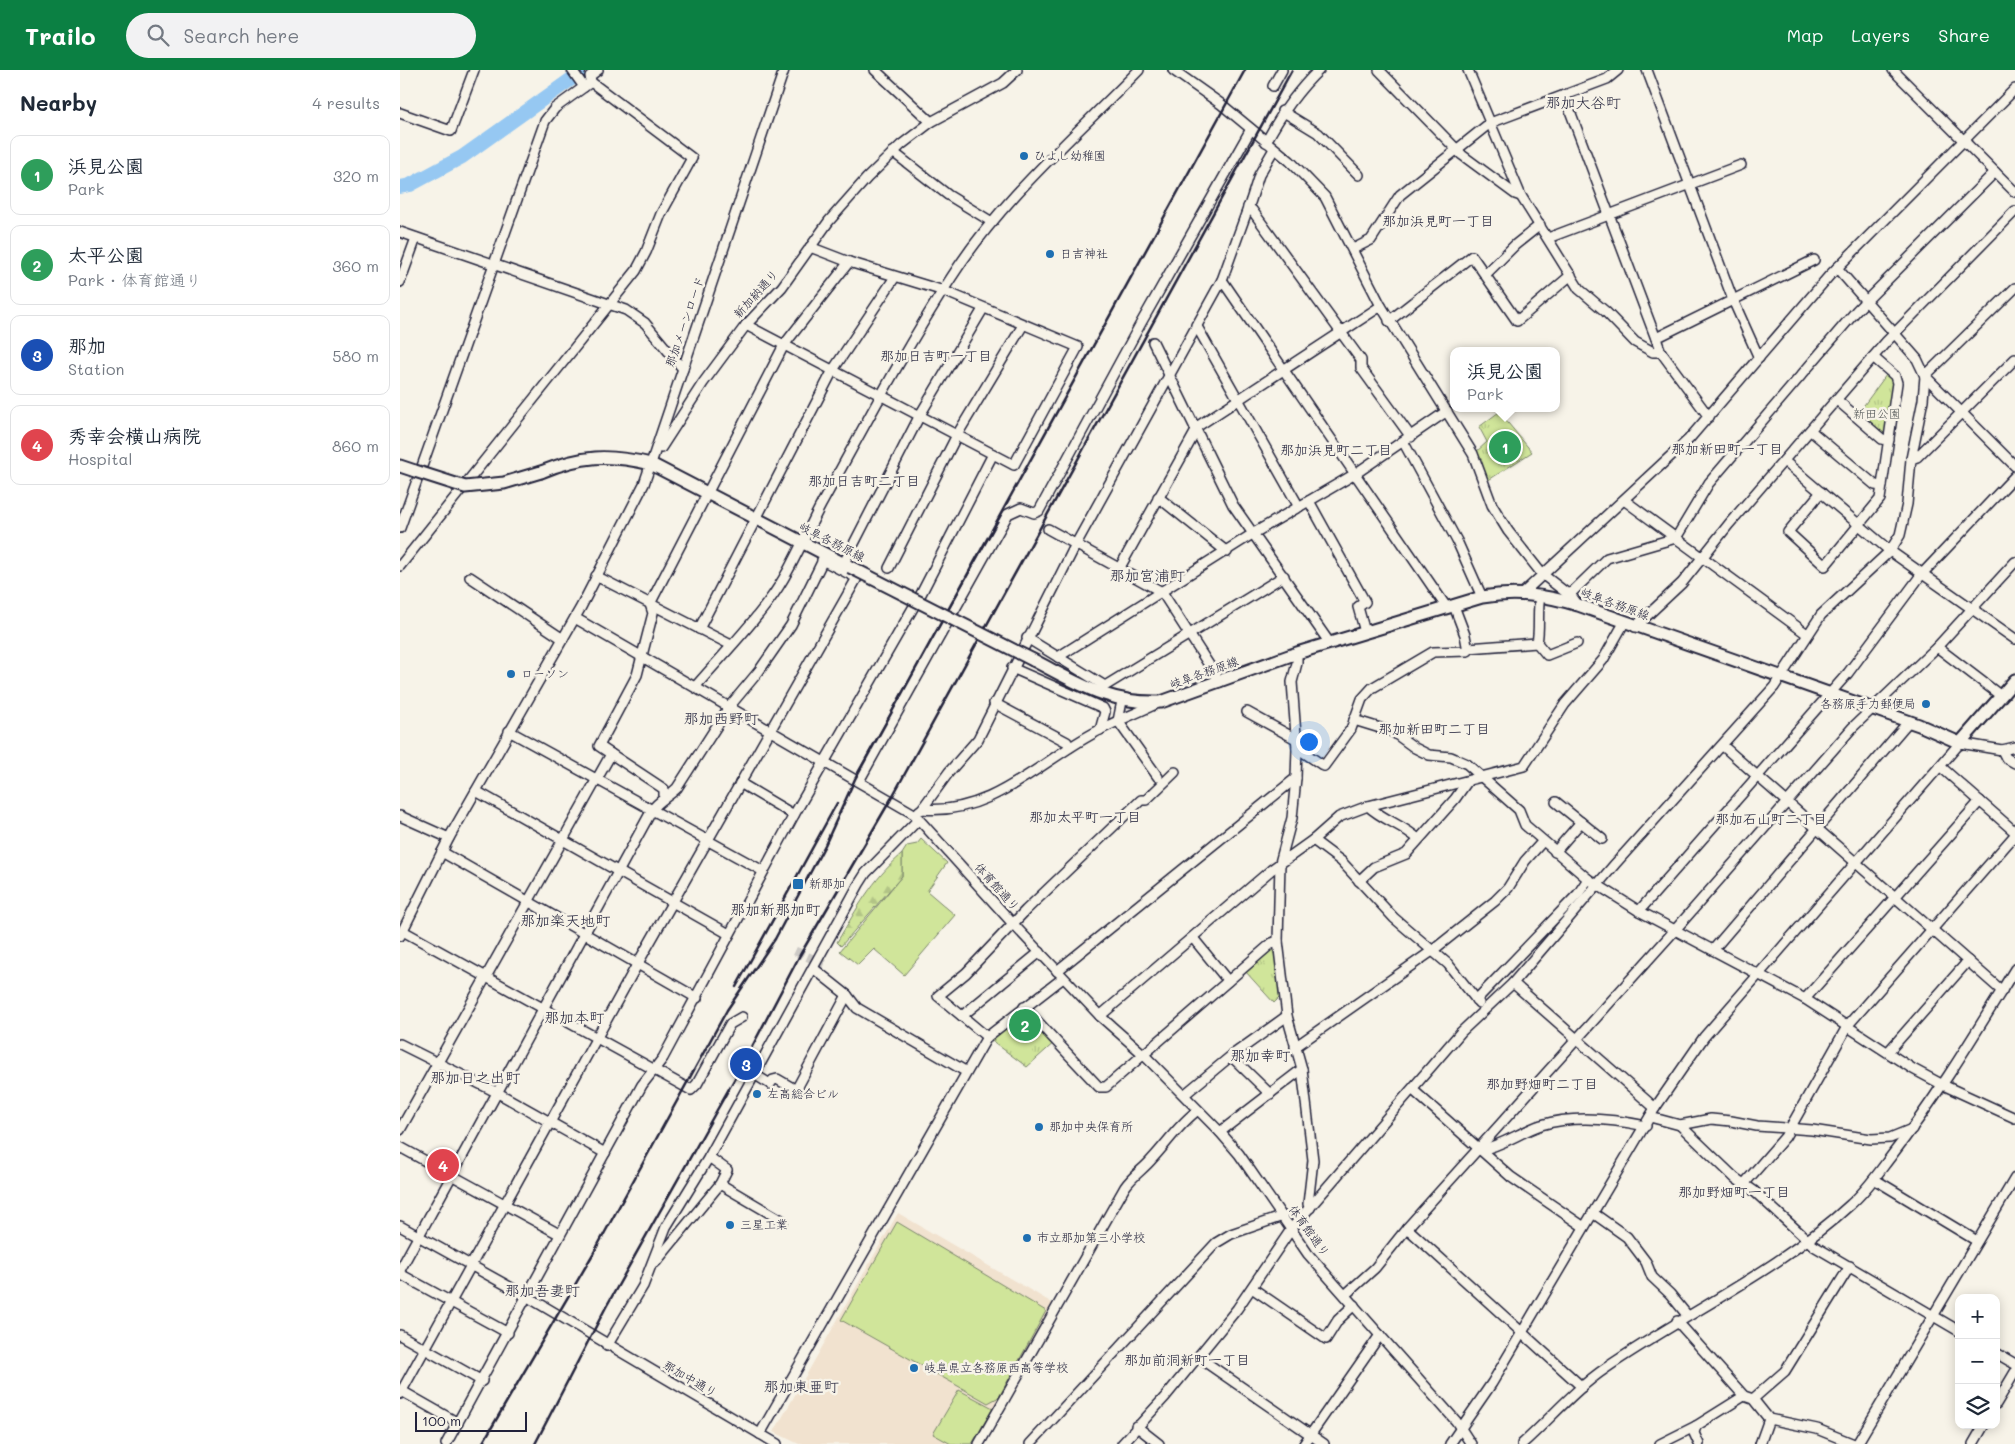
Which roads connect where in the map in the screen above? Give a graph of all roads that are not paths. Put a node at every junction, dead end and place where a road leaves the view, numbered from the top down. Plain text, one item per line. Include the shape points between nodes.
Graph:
1 (474, 70) edge
2 (598, 70) edge
3 (784, 70) edge
4 (875, 70) edge
5 (1017, 70) edge
6 (1139, 70) edge
7 (1174, 70) edge
8 (1282, 70) edge
9 (1319, 70) edge
10 (1378, 70) edge
11 (1468, 70) edge
12 (1618, 70) edge
13 (1646, 70) edge
14 (1892, 70) edge
15 (572, 71) edge
16 (585, 83) junction
17 (1274, 86) dead end
18 (2015, 89) edge
19 (1564, 95) junction
20 (1282, 111) junction
21 (400, 113) edge
22 (931, 122) junction
23 (1490, 123) junction
24 (1251, 129) junction
25 (1963, 141) junction
26 (1266, 142) junction
27 (1274, 149) junction
28 (1456, 149) junction
29 (893, 152) junction
30 (1741, 165) dead end
31 (1995, 172) junction
32 (1359, 175) dead end
33 (1690, 184) junction
34 (2015, 192) edge
35 (1521, 196) junction
36 (1248, 207) junction
37 (2015, 211) edge
38 (1609, 214) junction
39 (992, 222) junction
40 (1540, 225) junction
41 (400, 232) edge
42 (416, 238) junction
43 (1548, 238) junction
44 (810, 247) junction
45 (1353, 249) junction
46 (1814, 260) dead end
47 (848, 262) junction
48 (494, 265) junction
49 (1837, 268) junction
50 (1486, 274) junction
51 (1571, 275) junction
52 (895, 277) junction
53 (1222, 280) junction
54 (400, 282) edge
55 (2015, 288) edge
56 (944, 292) junction
57 (1734, 300) junction
58 (1866, 302) junction
59 (608, 303) junction
60 (1381, 306) junction
61 (983, 309) junction
62 (1389, 321) junction
63 (1023, 324) junction
64 (746, 325) junction
65 (1196, 325) junction
66 (1340, 333) junction
67 (1894, 334) junction
68 (1656, 338) junction
69 (1153, 342) dead end
70 (784, 345) junction
71 (1661, 352) junction
72 (1874, 357) junction
73 (1759, 358) junction
74 (2015, 359) edge
75 (683, 369) junction
76 (833, 370) junction
77 (1286, 370) junction
78 (1169, 374) junction
79 (1925, 376) junction
80 (882, 396) junction
81 (1239, 400) junction
82 (1837, 400) junction
83 (1447, 412) junction
84 (1961, 413) junction
85 (920, 415) junction
86 (1709, 417) junction
87 (1196, 430) junction
88 (1811, 431) junction
89 (957, 435) junction
90 (1407, 440) junction
91 (1889, 440) junction
92 (994, 454) junction
93 (1911, 459) junction
94 (1784, 461) junction
95 (651, 464) junction
96 (400, 466) edge
97 (2015, 466) edge
98 (1355, 474) junction
99 (2015, 476) edge
100 (1882, 486) junction
101 (1821, 492) junction
102 (708, 494) junction
103 (1158, 497) junction
104 (1624, 500) junction
105 (1309, 501) junction
106 (1299, 507) junction
107 (757, 519) junction
108 (1858, 524) junction
109 (400, 528) edge
110 (1048, 529) dead end
111 (1254, 534) junction
112 (1676, 538) junction
113 (804, 542) junction
114 (1076, 544) junction
115 (1890, 551) junction
116 (1227, 552) junction
117 (824, 557) junction
118 (1703, 558) junction
119 (2015, 562) edge
120 (847, 565) junction
121 (400, 566) edge
122 (888, 568) dead end
123 (1119, 569) junction
124 (1542, 574) junction
125 (1921, 574) junction
126 (596, 576) junction
127 (1284, 576) junction
128 (470, 578) dead end
129 (1162, 592) junction
130 (1523, 593) junction
131 (1540, 595) junction
132 (1569, 595) junction
133 (1482, 597) junction
134 (650, 604) junction
135 (1578, 605) junction
136 (1451, 607) junction
137 (1971, 608) junction
138 (575, 618) junction
139 (1630, 625) junction
140 (699, 628) junction
141 (1365, 632) junction
142 (1190, 634) junction
143 (1807, 634) junction
144 (1027, 638) junction
145 (2015, 638) edge
146 (563, 639) junction
147 (1329, 642) junction
148 (1537, 643) junction
149 (1577, 643) dead end
150 (731, 645) junction
151 (1937, 647) junction
152 (1468, 648) junction
153 (1297, 653) junction
154 (641, 657) junction
155 (1058, 657) junction
156 (1012, 668) junction
157 (1780, 678) junction
158 (2015, 680) edge
159 (1220, 682) junction
160 (695, 687) junction
161 (1829, 693) junction
162 (2001, 696) junction
163 (1122, 701) junction
164 (1161, 702) junction
165 (994, 703) junction
166 (729, 707) junction
167 (1870, 708) junction
168 (1247, 712) dead end
169 (1354, 720) junction
170 (1118, 721) junction
171 (1909, 721) junction
172 (769, 730) junction
173 (1100, 730) junction
174 (509, 731) junction
175 (1297, 743) junction
176 (1960, 743) junction
177 (1723, 746) junction
178 (1070, 747) junction
179 (2015, 747) edge
180 (2002, 750) junction
181 (610, 754) junction
182 (825, 761) junction
183 (2015, 763) edge
184 (1940, 767) junction
185 (1174, 772) dead end
186 (1756, 776) junction
187 (1158, 777) dead end
188 (1484, 777) junction
189 (1296, 778) junction
190 (596, 779) junction
191 (859, 781) junction
192 (1467, 782) junction
193 (740, 783) junction
194 (476, 791) junction
195 (664, 796) junction
196 (1980, 801) junction
197 (1556, 802) dead end
198 (1787, 803) junction
199 (1368, 806) junction
200 (652, 810) junction
201 (918, 814) junction
202 (794, 815) junction
203 (401, 819) edge
204 (1581, 822) junction
205 (1818, 829) junction
206 (2015, 833) edge
207 (449, 838) junction
208 (1418, 839) junction
209 (1602, 839) dead end
210 (1314, 840) junction
211 (563, 841) junction
212 (708, 841) junction
213 (1543, 841) junction
214 (442, 852) junction
215 (1555, 852) junction
216 (1855, 862) junction
217 (1280, 863) junction
218 (763, 870) junction
219 (618, 872) junction
220 (1588, 879) junction
221 (1359, 881) junction
222 (1598, 884) junction
223 (1896, 898) junction
224 (529, 901) junction
225 (673, 903) junction
226 (1639, 911) junction
227 (1014, 925) junction
228 (1675, 930) junction
229 (1932, 930) junction
230 (584, 933) junction
231 (401, 934) edge
232 (729, 934) junction
233 (1192, 938) junction
234 (1278, 941) junction
235 (1713, 950) junction
236 (1432, 951) junction
237 (1040, 952) junction
238 (1968, 961) junction
239 (638, 963) junction
240 (813, 968) junction
241 (2015, 969) edge
242 (1060, 974) junction
243 (1758, 974) junction
244 (486, 977) junction
245 (1228, 981) junction
246 (1513, 982) junction
247 (2002, 990) junction
248 (847, 995) junction
249 (696, 998) junction
250 (1476, 1000) junction
251 (1805, 1000) junction
252 (1024, 1007) junction
253 (543, 1009) junction
254 (1484, 1009) junction
255 (962, 1016) junction
256 (1100, 1016) junction
257 (1287, 1016) junction
258 (742, 1017) dead end
259 (1848, 1025) junction
260 (987, 1037) junction
261 (596, 1039) junction
262 (1577, 1040) junction
263 (400, 1044) edge
264 (1296, 1047) junction
265 (1888, 1052) junction
266 (1143, 1054) junction
267 (1231, 1056) junction
268 (437, 1063) junction
269 (1302, 1069) junction
270 (653, 1070) junction
271 (966, 1071) junction
272 (754, 1074) junction
273 (1942, 1085) junction
274 (1413, 1090) junction
275 (498, 1092) junction
276 (1270, 1094) junction
277 (1184, 1096) junction
278 (1655, 1108) junction
279 (1198, 1110) junction
280 (2015, 1118) edge
281 (551, 1122) junction
282 (1648, 1122) junction
283 (1680, 1125) junction
284 (1790, 1128) junction
285 (1912, 1129) junction
286 (400, 1130) edge
287 (1220, 1132) junction
288 (400, 1146) edge
289 (1480, 1150) junction
290 (605, 1153) junction
291 (709, 1157) junction
292 (452, 1176) junction
293 (2015, 1178) edge
294 (1874, 1180) junction
295 (720, 1184) junction
296 (1744, 1184) junction
297 (505, 1205) junction
298 (1310, 1208) junction
299 (1593, 1213) junction
300 (1283, 1216) junction
301 (783, 1221) dead end
302 (400, 1226) edge
303 (1584, 1227) junction
304 (1292, 1228) junction
305 (1407, 1228) junction
306 (559, 1234) junction
307 (419, 1236) junction
308 (1807, 1240) junction
309 (1977, 1241) junction
310 (472, 1266) junction
311 (652, 1266) junction
312 (1850, 1266) junction
313 (400, 1270) edge
314 (400, 1274) edge
315 (1252, 1288) junction
316 (1345, 1295) junction
317 (528, 1297) junction
318 (451, 1302) junction
319 (1354, 1305) junction
320 (1687, 1315) junction
321 (1933, 1316) junction
322 (1678, 1321) junction
323 (1955, 1329) edge
324 (1522, 1333) junction
325 (508, 1334) junction
326 (400, 1335) edge
327 (1380, 1335) junction
328 (607, 1346) junction
329 (425, 1349) junction
330 (2000, 1355) edge
331 (1198, 1357) junction
332 (2015, 1364) edge
333 (2015, 1372) edge
334 (482, 1380) junction
335 (1582, 1387) junction
336 (401, 1391) edge
337 (1748, 1397) junction
338 (2000, 1397) edge
339 (1769, 1419) junction
340 (458, 1423) junction
341 (1136, 1426) junction
342 (1696, 1426) junction
343 (1461, 1429) junction
344 (1982, 1429) edge
345 (760, 1434) junction
346 (1310, 1434) junction
347 (446, 1444) edge
348 (777, 1444) edge
349 (979, 1444) edge
350 (1030, 1444) edge
351 (1122, 1444) edge
352 (1159, 1444) edge
353 (1304, 1444) edge
354 (1324, 1444) edge
355 (1450, 1444) edge
356 (1471, 1444) edge
357 (1522, 1444) edge
358 (1660, 1444) edge
359 (1699, 1444) edge
360 (1760, 1444) edge
361 (1855, 1444) edge
362 (1973, 1444) edge

1 - 21 street via 451,130
2 - 16 street
3 - 75 street, 那加メーンロード
4 - 22 street
5 - 22 street via 1002,83
6 - 39 street
7 - 24 street
8 - 17 street
9 - 20 street
10 - 28 street
11 - 23 street
12 - 19 street via 1607,79
13 - 33 street
14 - 25 street
15 - 16 street
16 - 48 street via 555,108 545,121
16 - 59 street via 692,158 661,214 636,271
18 - 25 street
19 - 23 street
19 - 38 street
20 - 26 street
20 - 32 street via 1318,133
22 - 29 street, 新加納通り
23 - 28 street
23 - 35 street
24 - 26 street
24 - 191 street via 1039,511 1034,513 1021,508 1008,514
25 - 31 street
25 - 49 street
26 - 27 street
27 - 36 street via 1259,175
27 - 45 street via 1325,197
28 - 35 street
28 - 45 street via 1400,196 1371,240
29 - 39 street via 948,195
29 - 44 street, 新加納通り via 829,221
30 - 33 street
31 - 34 street
31 - 58 street
33 - 38 street
33 - 57 street
35 - 40 street
36 - 53 street
36 - 66 street
37 - 67 street
38 - 43 street
38 - 68 street
39 - 56 street
40 - 43 street
40 - 50 street
41 - 42 street
42 - 48 street
42 - 54 street
43 - 51 street
44 - 47 street
44 - 64 street, 新加納通り via 782,287
45 - 60 street
46 - 57 street
47 - 52 street
47 - 70 street
48 - 59 street
48 - 109 street
49 - 58 street
49 - 73 street
50 - 51 street via 1517,321
50 - 62 street via 1472,256
51 - 71 street via 1580,289 1635,342 1653,352
52 - 56 street
52 - 76 street
53 - 65 street
53 - 77 street
55 - 79 street
56 - 61 street
56 - 80 street
57 - 68 street
57 - 73 street
58 - 67 street
58 - 112 street via 1709,483
59 - 75 street via 645,323
59 - 121 street
60 - 62 street
60 - 66 street
61 - 63 street
61 - 85 street
62 - 83 street
63 - 89 street
63 - 92 street via 1078,348 1014,465
64 - 70 street
64 - 95 street, 新加納通り via 703,383
65 - 78 street
65 - 81 street
66 - 77 street
66 - 90 street via 1361,360 1361,368
67 - 72 street
67 - 79 street via 1917,358
68 - 71 street
69 - 78 street
70 - 76 street
70 - 102 street
71 - 86 street
72 - 82 street
72 - 91 street via 1895,376 1897,383
73 - 86 street
74 - 84 street
75 - 95 street, 那加メーンロード
76 - 80 street
76 - 107 street
77 - 81 street
77 - 98 street
78 - 87 street
78 - 114 street
79 - 84 street
79 - 93 street via 1918,435
80 - 85 street
80 - 113 street
81 - 87 street
81 - 106 street
82 - 88 street
82 - 91 street via 1882,439
83 - 90 street
83 - 124 street via 1473,454 1492,504 1508,531
84 - 93 street via 1917,457
84 - 97 street
85 - 89 street
85 - 120 street
86 - 104 street
87 - 103 street
87 - 111 street via 1233,505
88 - 94 street
88 - 100 street via 1875,485
89 - 92 street
89 - 122 street
90 - 98 street
90 - 133 street
91 - 100 street
92 - 182 street via 921,594
93 - 115 street via 1900,535
94 - 101 street
94 - 118 street
95 - 96 main road, 岐阜各務原線, bridge via 622,458 592,457 504,483 465,487
95 - 102 main road, 岐阜各務原線
95 - 126 street, 那加メーンロード via 644,484
98 - 105 street
98 - 136 street
99 - 125 street
100 - 108 street via 1880,499
101 - 108 street
101 - 108 street via 1788,532 1825,566
102 - 107 main road, 岐阜各務原線
102 - 134 street
103 - 116 street
103 - 123 street
104 - 112 street
104 - 124 street
105 - 106 street
105 - 141 street via 1365,602 1358,607
106 - 111 street
107 - 113 main road, 岐阜各務原線
107 - 140 street
108 - 115 street
110 - 114 street
111 - 116 street
111 - 127 street
112 - 118 street
112 - 132 street via 1607,558
113 - 117 main road, 岐阜各務原線
113 - 150 street via 768,602
114 - 123 street
114 - 144 street
115 - 125 street
115 - 143 street via 1821,615
116 - 129 street
117 - 120 main road, 岐阜各務原線
117 - 166 street via 791,625
117 - 172 street via 857,578
118 - 139 street via 1682,583
118 - 143 street
119 - 137 street
120 - 163 main road, 岐阜各務原線, bridge via 1093,691
123 - 129 street
124 - 130 street
124 - 132 street
125 - 137 street
125 - 161 street via 1875,640
126 - 134 street
126 - 138 street, 那加メーンロード
127 - 142 street
127 - 147 street
128 - 146 street
129 - 142 street
129 - 155 street
130 - 131 main road, 岐阜各務原線
130 - 133 main road, 岐阜各務原線
131 - 135 main road, 岐阜各務原線
131 - 148 street
132 - 135 street
133 - 136 main road, 岐阜各務原線
134 - 140 street
134 - 154 street via 653,613
135 - 139 main road, 岐阜各務原線
136 - 141 main road, 岐阜各務原線
136 - 152 street
137 - 145 street
137 - 151 street
138 - 146 street, 那加メーンロード
138 - 154 street
139 - 157 main road, 岐阜各務原線
139 - 188 street via 1565,704 1524,766
140 - 150 street
141 - 147 main road, 岐阜各務原線
142 - 155 street via 1105,686
142 - 159 street
143 - 157 street
144 - 155 street
144 - 156 street
146 - 174 street
147 - 153 main road, 岐阜各務原線
148 - 149 street via 1546,655
148 - 152 street
150 - 160 street
151 - 162 street
151 - 167 street
152 - 169 street via 1468,652 1433,652 1383,682 1362,699
153 - 159 main road, 岐阜各務原線
153 - 175 street via 1292,682
154 - 160 street
154 - 181 street via 637,675 599,746
156 - 165 street
156 - 173 street via 1103,708 1105,712
157 - 161 main road, 岐阜各務原線
157 - 177 street
158 - 162 main road
159 - 164 main road, 岐阜各務原線
160 - 166 street
161 - 167 main road, 岐阜各務原線
161 - 186 street
162 - 176 main road
163 - 164 main road, 岐阜各務原線
163 - 170 street
164 - 170 street
165 - 178 street via 1067,742
165 - 201 street via 978,739
166 - 172 street
166 - 195 street via 677,788
167 - 171 main road, 岐阜各務原線
167 - 198 street
168 - 175 street
169 - 175 street via 1324,766
169 - 188 street via 1393,732 1429,755 1459,760
170 - 173 street
170 - 187 street
171 - 176 main road, 岐阜各務原線
171 - 205 street
172 - 182 street
172 - 193 street
173 - 178 street
174 - 190 street
174 - 194 street
175 - 189 street
176 - 180 street
176 - 184 street
177 - 186 street
177 - 222 street
178 - 201 street via 977,804
179 - 180 street
180 - 183 street via 2006,758
181 - 190 street
181 - 195 street via 664,789
182 - 191 street
182 - 202 street
184 - 196 street
184 - 216 street
185 - 227 street via 1146,800 1141,800
186 - 198 street
186 - 226 street
188 - 192 street
188 - 213 street via 1519,810 1525,825
189 - 217 street via 1292,818
189 - 242 street
190 - 200 street
190 - 211 street
191 - 201 street
192 - 199 street
192 - 208 street
193 - 202 street
193 - 212 street
194 - 207 street
194 - 211 street
195 - 200 street
196 - 206 street
196 - 223 street
197 - 204 street
198 - 205 street
198 - 228 street
199 - 208 street via 1406,828
199 - 210 street via 1339,818
200 - 212 street
200 - 219 street
201 - 227 street, 体育館通り
201 - 240 street via 866,873
202 - 218 street
203 - 207 street
204 - 209 street
204 - 215 street
205 - 216 street
205 - 235 street
206 - 229 street
207 - 214 street
208 - 221 street via 1406,854 1374,867
210 - 217 street
210 - 221 street via 1341,861
211 - 219 street
211 - 224 street
212 - 218 street
212 - 225 street
213 - 215 street
213 - 236 street via 1495,901
214 - 224 street
214 - 231 street
215 - 220 street
216 - 223 street
216 - 243 street
217 - 233 street
217 - 234 street
218 - 232 street
219 - 225 street
219 - 230 street
220 - 222 street
220 - 250 street via 1578,894
221 - 236 street
222 - 226 street
222 - 246 street
223 - 229 street
223 - 251 street
224 - 230 street
224 - 244 street
225 - 232 street
225 - 239 street
226 - 228 street
227 - 237 street, 体育館通り
227 - 255 street via 938,996
228 - 235 street
228 - 262 street
229 - 238 street
229 - 259 street
230 - 239 street
230 - 253 street
231 - 244 street
232 - 249 street
233 - 245 street
233 - 256 street
234 - 245 street
234 - 257 street
235 - 243 street
236 - 250 street via 1448,964
236 - 264 street
237 - 242 street, 体育館通り
237 - 255 street
238 - 247 street
238 - 265 street
239 - 249 street
239 - 261 street
240 - 248 street
240 - 272 street
241 - 247 street
242 - 252 street
242 - 256 street, 体育館通り
243 - 251 street
243 - 278 street via 1704,1037
244 - 253 street
244 - 268 street
245 - 266 street
246 - 254 street
246 - 262 street
247 - 273 street
248 - 271 street via 857,1008
248 - 272 street via 796,1090 777,1079 770,1084
249 - 270 street
250 - 254 street
251 - 259 street
252 - 260 street
252 - 266 street via 1099,1087 1106,1087
253 - 261 street
253 - 275 street
254 - 274 street
255 - 260 street
256 - 266 street
257 - 264 street
257 - 267 street
258 - 270 street via 730,1024 691,1090
259 - 265 street
259 - 284 street
260 - 271 street
261 - 270 street
261 - 281 street
262 - 278 street
262 - 289 street
263 - 268 street
264 - 269 street
265 - 273 street
266 - 277 street
267 - 276 street
267 - 277 street
268 - 275 street
268 - 286 street
269 - 276 street
269 - 298 street via 1313,1160
270 - 290 street
271 - 345 street
272 - 291 street
273 - 280 street
273 - 285 street
274 - 289 street
274 - 298 street
275 - 281 street
275 - 292 street
276 - 287 street
277 - 279 street
278 - 282 street
279 - 287 street, 体育館通り
279 - 349 street via 1185,1120 1125,1187
281 - 290 street
281 - 297 street
282 - 283 street
282 - 289 street via 1566,1120 1541,1125
282 - 299 street
283 - 284 street via 1711,1119
283 - 296 street
284 - 285 street via 1871,1139 1890,1138
284 - 296 street
285 - 294 street
287 - 300 street, 体育館通り
288 - 292 street
289 - 303 street via 1511,1177
289 - 305 street
290 - 306 street
291 - 295 street via 727,1170
291 - 311 street via 666,1228
292 - 297 street
292 - 307 street
293 - 309 street
294 - 308 street via 1851,1205
294 - 309 street
295 - 301 street
295 - 311 street
296 - 308 street
297 - 306 street
297 - 310 street
298 - 304 street
299 - 303 street
299 - 320 street via 1627,1237 1646,1262 1652,1277
300 - 304 street, 体育館通り
300 - 350 street via 1230,1234 1216,1243
302 - 307 street, 那加中通り
303 - 324 street
304 - 315 street
304 - 316 street, 体育館通り via 1308,1254
305 - 316 street via 1376,1268
305 - 324 street
306 - 317 street
307 - 310 street, 那加中通り
307 - 313 street
308 - 312 street
308 - 320 street
309 - 321 street
310 - 317 street, 那加中通り
310 - 318 street
311 - 328 street
312 - 321 street
312 - 337 street via 1785,1371
314 - 318 street
315 - 319 street via 1326,1339 1338,1320
315 - 331 street
316 - 319 street, 体育館通り
317 - 325 street
317 - 328 street, 那加中通り
318 - 325 street
318 - 329 street
319 - 327 street, 体育館通り
320 - 322 street
321 - 323 street
321 - 361 street
322 - 335 street via 1605,1368
322 - 337 street
324 - 335 street
324 - 343 street
325 - 334 street
326 - 329 street
327 - 343 street
327 - 346 street
328 - 345 street, 那加中通り
329 - 334 street
329 - 336 street
330 - 332 street
331 - 341 street
331 - 346 street
333 - 338 street
334 - 340 street
335 - 357 street
336 - 340 street
337 - 339 street
337 - 342 street
339 - 360 street
339 - 361 street via 1817,1429
340 - 347 street
341 - 351 street
341 - 352 street
342 - 358 street
342 - 359 street via 1694,1433
343 - 355 street
343 - 356 street
344 - 362 street
345 - 348 street, 那加中通り
346 - 353 street
346 - 354 street

